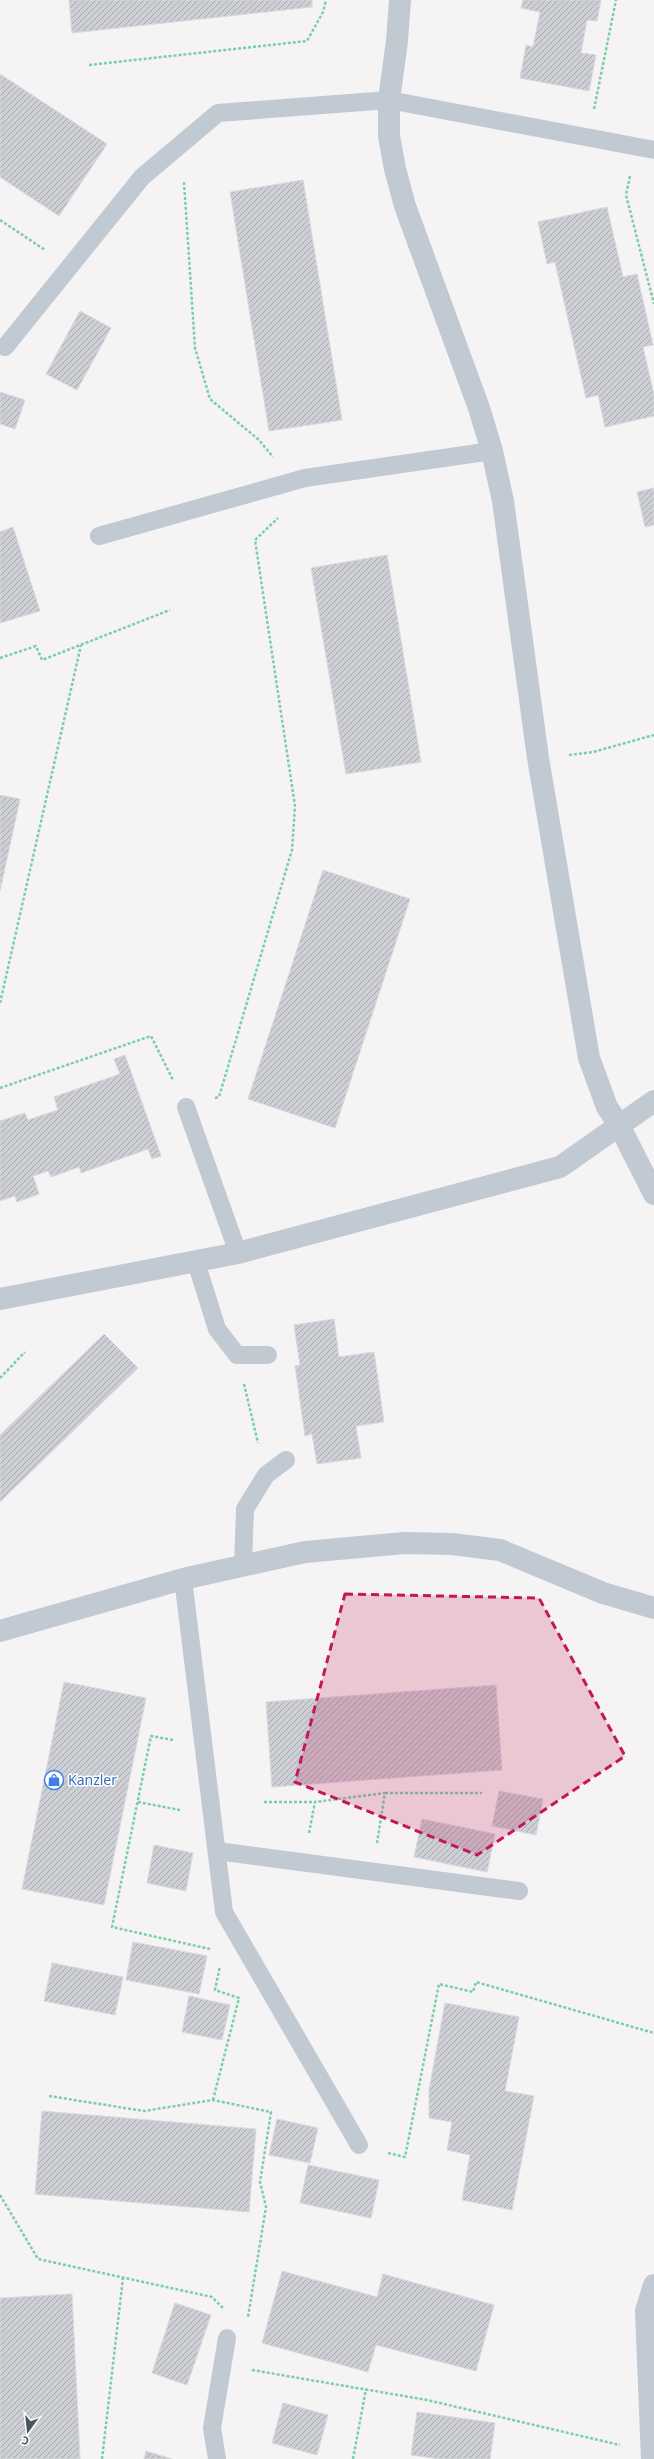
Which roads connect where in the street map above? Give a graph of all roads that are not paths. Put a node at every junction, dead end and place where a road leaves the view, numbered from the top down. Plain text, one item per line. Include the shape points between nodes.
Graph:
1 (400, 0) edge
2 (389, 100) junction
3 (654, 150) edge
4 (5, 347) dead end
5 (492, 451) junction
6 (99, 536) dead end
7 (654, 1101) edge
8 (186, 1106) road end
9 (619, 1125) junction
10 (654, 1194) edge
11 (238, 1254) junction
12 (196, 1262) junction
13 (0, 1299) edge
14 (268, 1355) dead end
15 (286, 1460) dead end
16 (243, 1566) junction
17 (183, 1579) junction
18 (654, 1608) edge
19 (0, 1632) edge
20 (217, 1851) junction
21 (519, 1891) dead end
22 (359, 2145) road end
23 (654, 2285) edge
24 (650, 2316) edge
25 (227, 2338) road end
26 (651, 2456) edge
27 (217, 2459) edge

1 - 2 street
2 - 3 lane
2 - 4 lane via 218,112 142,177
2 - 5 street via 389,136 405,206 479,408
5 - 6 lane via 305,478
5 - 9 street via 503,501 538,758 590,1058 607,1107
7 - 9 street
8 - 11 lane
9 - 10 street
9 - 11 street via 560,1167
11 - 12 street
12 - 13 street
12 - 14 lane via 217,1329 237,1355
15 - 16 lane via 266,1475 245,1509
16 - 17 street
16 - 18 street via 305,1552 404,1543 452,1544 500,1550 603,1593
17 - 19 street
17 - 20 lane
20 - 21 lane
20 - 22 lane via 224,1912
23 - 24 street
24 - 26 street
25 - 27 lane via 212,2428

